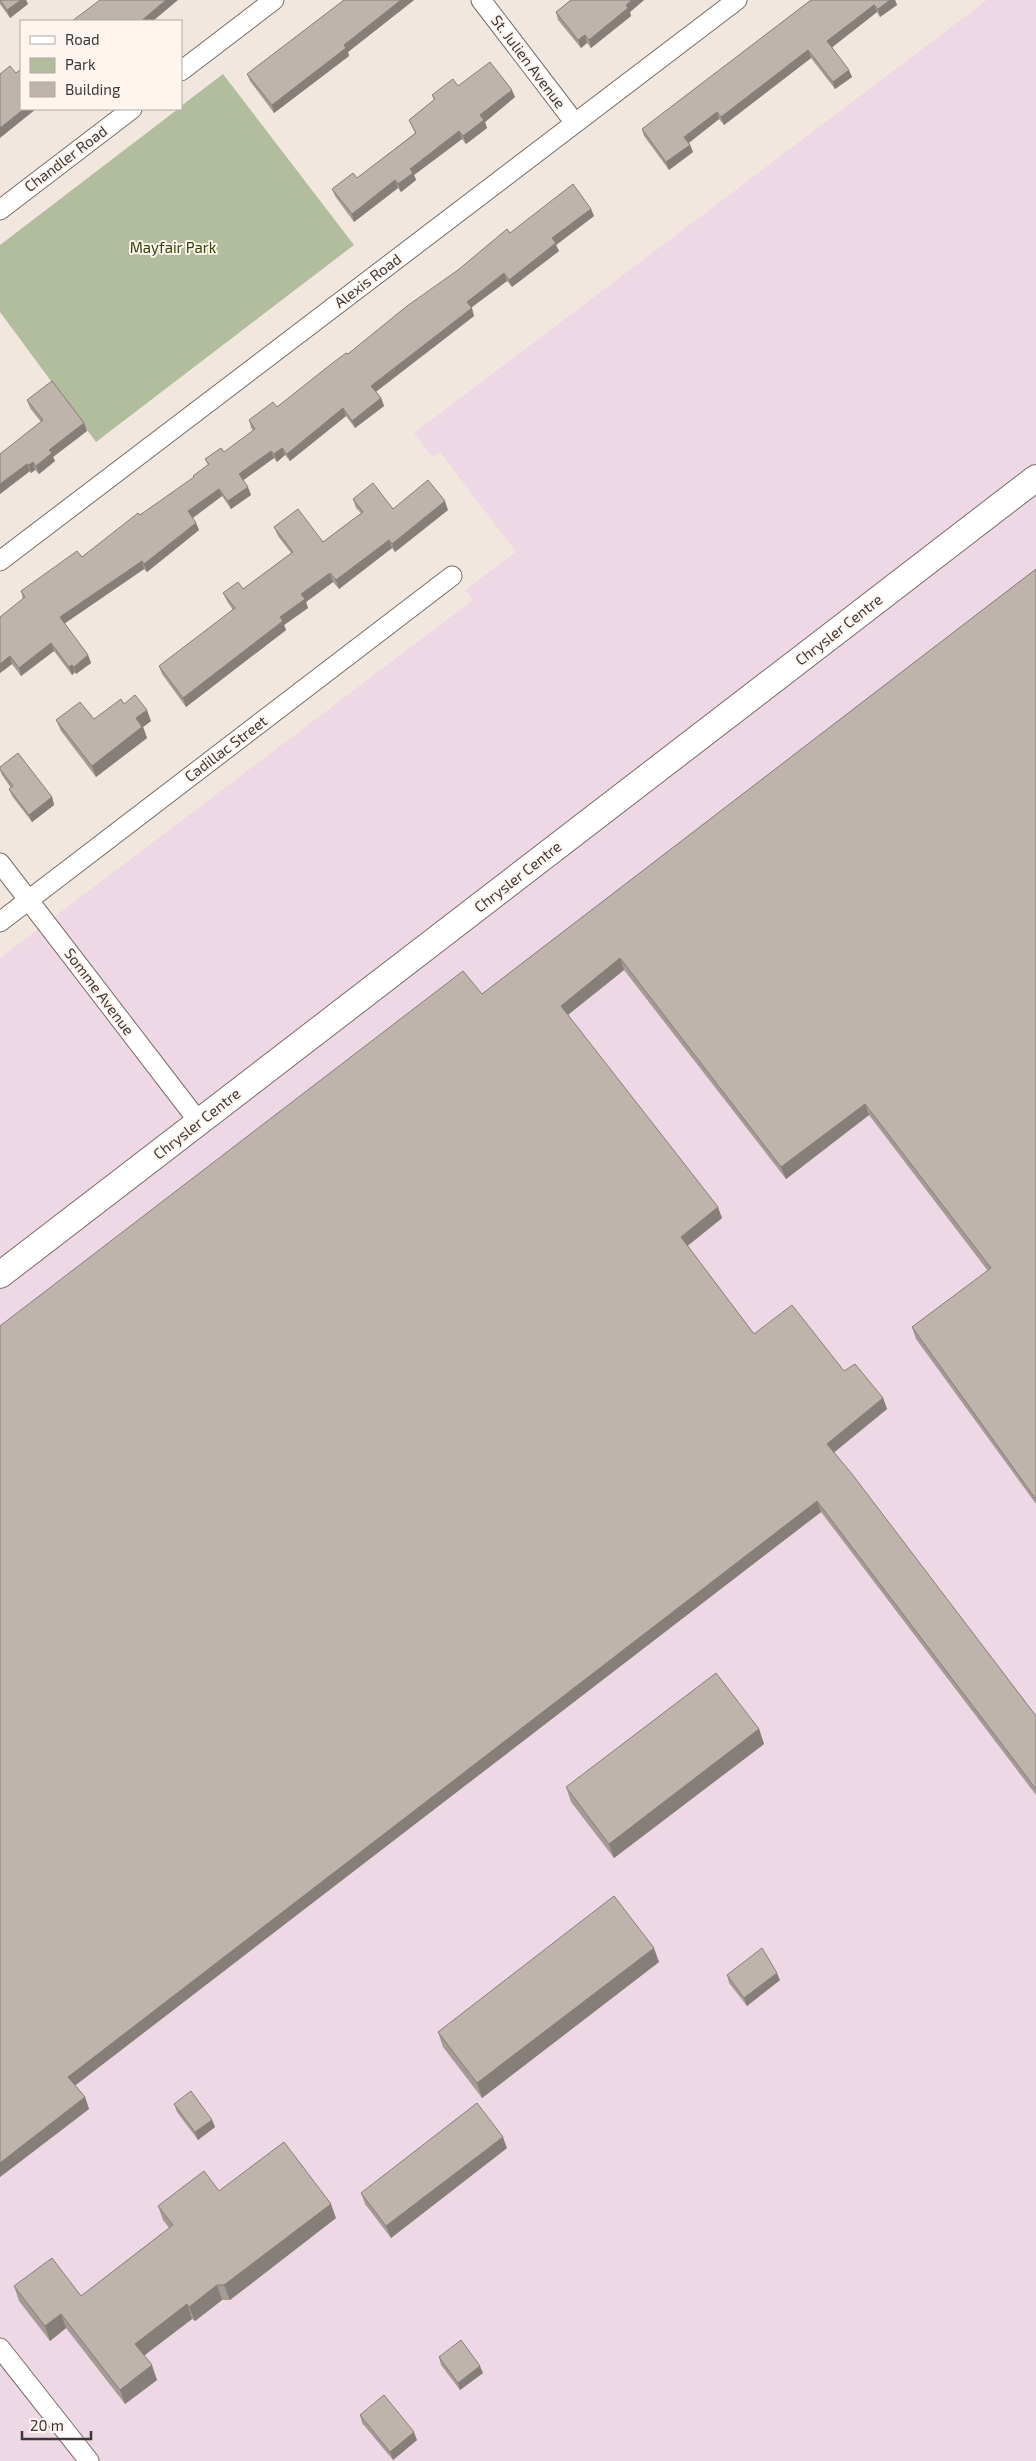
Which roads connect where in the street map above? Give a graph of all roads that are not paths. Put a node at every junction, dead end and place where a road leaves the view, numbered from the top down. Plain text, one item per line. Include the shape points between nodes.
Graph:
1 (274, 0) edge
2 (481, 0) edge
3 (736, 0) edge
4 (182, 70) edge
5 (131, 110) edge
6 (575, 124) junction
7 (0, 210) edge
8 (1036, 478) edge
9 (0, 562) edge
10 (452, 576) dead end
11 (0, 863) edge
12 (29, 900) junction
13 (0, 922) edge
14 (199, 1122) junction
15 (0, 1275) edge
16 (0, 2348) edge
17 (89, 2461) edge

1 - 4 street
2 - 6 street, St. Julien Avenue
3 - 6 street, Alexis Road
5 - 7 street, Chandler Road
6 - 9 street, Alexis Road
8 - 14 street, Chrysler Centre
10 - 12 street, Cadillac Street
11 - 12 street, Somme Avenue
12 - 13 street, Cadillac Street
12 - 14 street, Somme Avenue
14 - 15 street, Chrysler Centre
16 - 17 street

